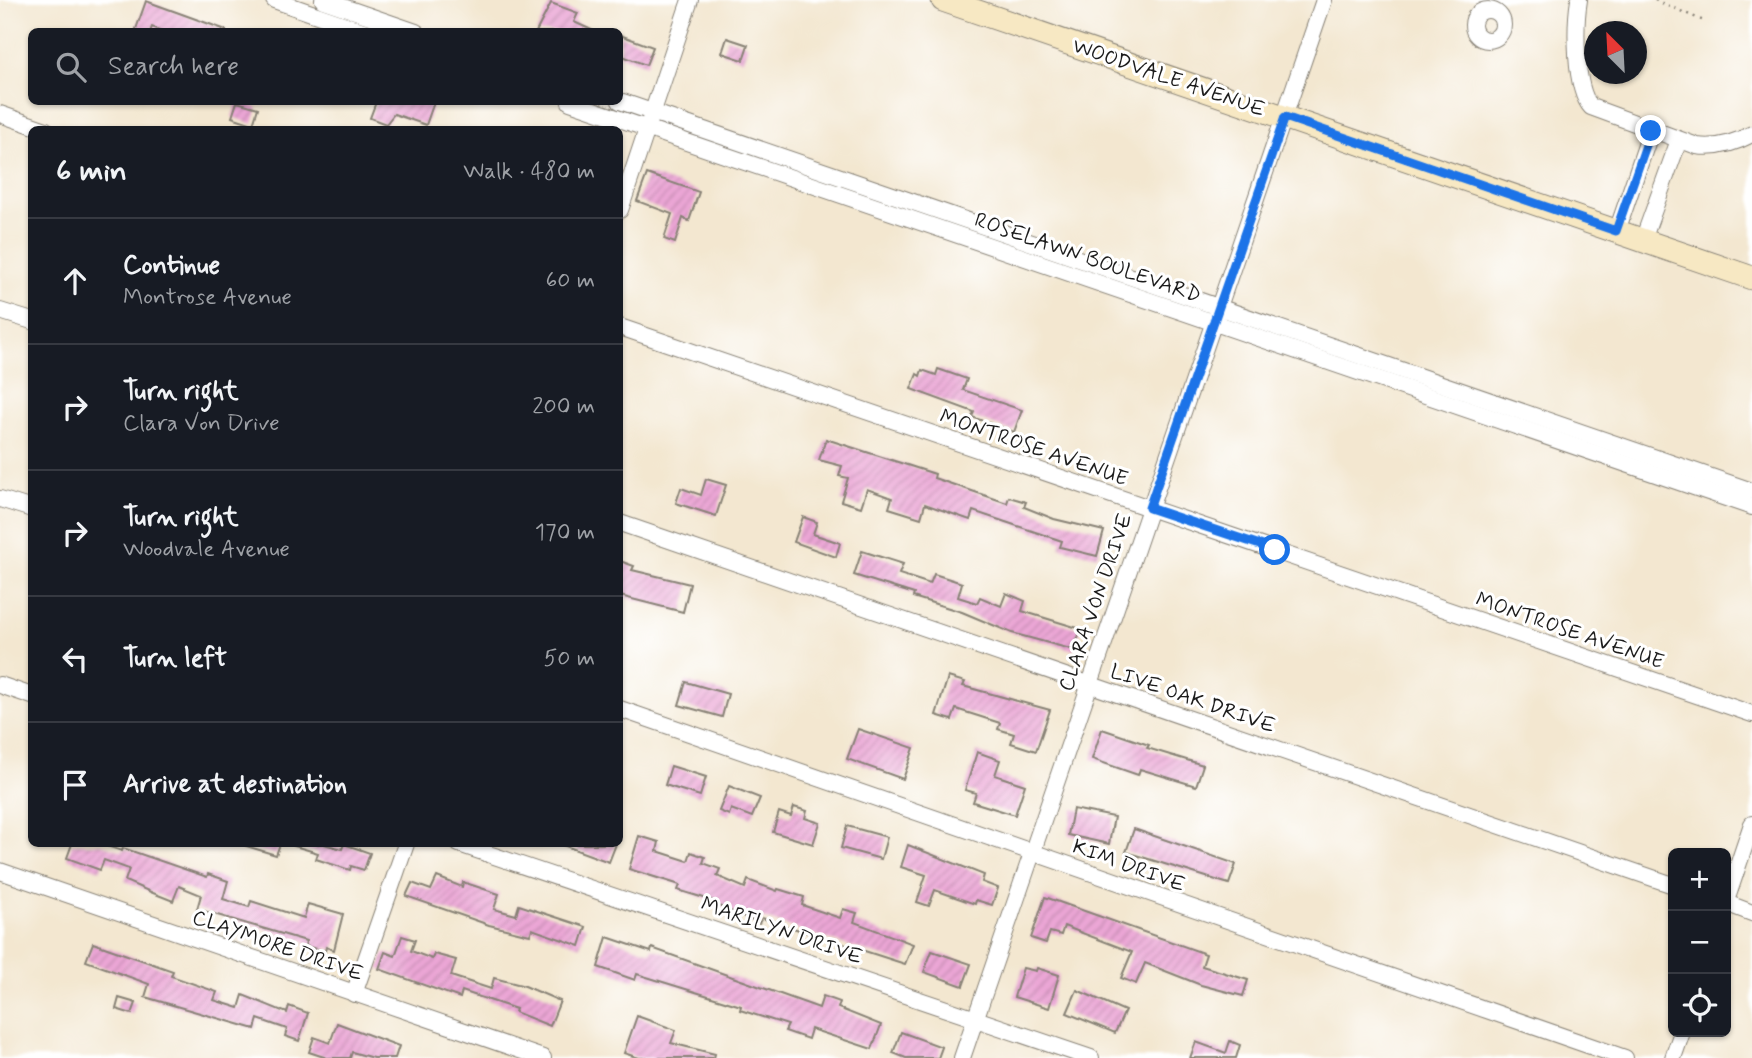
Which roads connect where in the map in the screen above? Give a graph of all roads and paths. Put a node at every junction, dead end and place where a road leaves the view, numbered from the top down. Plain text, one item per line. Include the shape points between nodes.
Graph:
1 (274, 0) edge
2 (323, 0) edge
3 (690, 0) edge
4 (943, 0) edge
5 (1324, 0) edge
6 (1579, 0) edge
7 (1655, 0) edge
8 (337, 13) junction
9 (1704, 22) dead end
10 (360, 28) edge
11 (399, 28) edge
12 (623, 103) edge
13 (583, 105) edge
14 (0, 114) edge
15 (1285, 117) junction
16 (649, 120) junction
17 (34, 126) edge
18 (1651, 131) junction
19 (1752, 134) edge
20 (1678, 140) junction
21 (623, 201) edge
22 (1616, 231) junction
23 (1643, 240) junction
24 (1752, 278) edge
25 (0, 311) edge
26 (1216, 315) junction
27 (28, 320) edge
28 (623, 328) edge
29 (1686, 476) junction
30 (1752, 491) edge
31 (0, 499) edge
32 (28, 508) edge
33 (1149, 508) junction
34 (1752, 508) edge
35 (623, 524) edge
36 (1090, 684) junction
37 (0, 685) edge
38 (28, 695) edge
39 (623, 710) edge
40 (1752, 715) edge
41 (1752, 824) edge
42 (405, 847) edge
43 (468, 847) edge
44 (1032, 852) junction
45 (0, 871) edge
46 (1668, 884) edge
47 (1731, 887) edge
48 (1731, 904) edge
49 (1752, 913) edge
50 (354, 993) junction
51 (975, 1018) junction
52 (1680, 1037) edge
53 (543, 1058) edge
54 (962, 1058) edge
55 (1091, 1058) edge
56 (1625, 1058) edge
57 (1673, 1058) edge

1 - 8 street
2 - 8 street
3 - 16 street
4 - 15 street, WOODVALE AVENUE
5 - 15 street, CLARA VON DRIVE
6 - 18 street via 1576,29 1586,101
7 - 9 path
8 - 10 street
8 - 11 street
12 - 16 street, ROSELAWN BOULEVARD
13 - 16 street, ROSELAWN BOULEVARD
14 - 17 street
15 - 22 street, WOODVALE AVENUE
15 - 26 street, CLARA VON DRIVE
16 - 21 street
16 - 26 street, ROSELAWN BOULEVARD
18 - 20 street
18 - 22 street
19 - 20 street via 1709,148
20 - 23 street
22 - 23 street, WOODVALE AVENUE
23 - 24 street, WOODVALE AVENUE
25 - 27 street
26 - 29 street, ROSELAWN BOULEVARD
26 - 33 street, CLARA VON DRIVE
28 - 33 street, MONTROSE AVENUE
29 - 30 street, ROSELAWN BOULEVARD
29 - 34 street, ROSELAWN BOULEVARD
31 - 32 street
33 - 36 street, CLARA VON DRIVE
33 - 40 street, MONTROSE AVENUE
35 - 36 street, LIVE OAK DRIVE
36 - 44 street, CLARA VON DRIVE
36 - 46 street, LIVE OAK DRIVE
37 - 38 street
39 - 44 street, KIM DRIVE
41 - 47 street
42 - 50 street
43 - 51 street, MARILYN DRIVE
44 - 51 street, CLARA VON DRIVE
44 - 56 street, KIM DRIVE
45 - 50 street, CLAYMORE DRIVE
48 - 49 street
50 - 53 street, CLAYMORE DRIVE
51 - 54 street, CLARA VON DRIVE
51 - 55 street, MARILYN DRIVE
52 - 57 street

